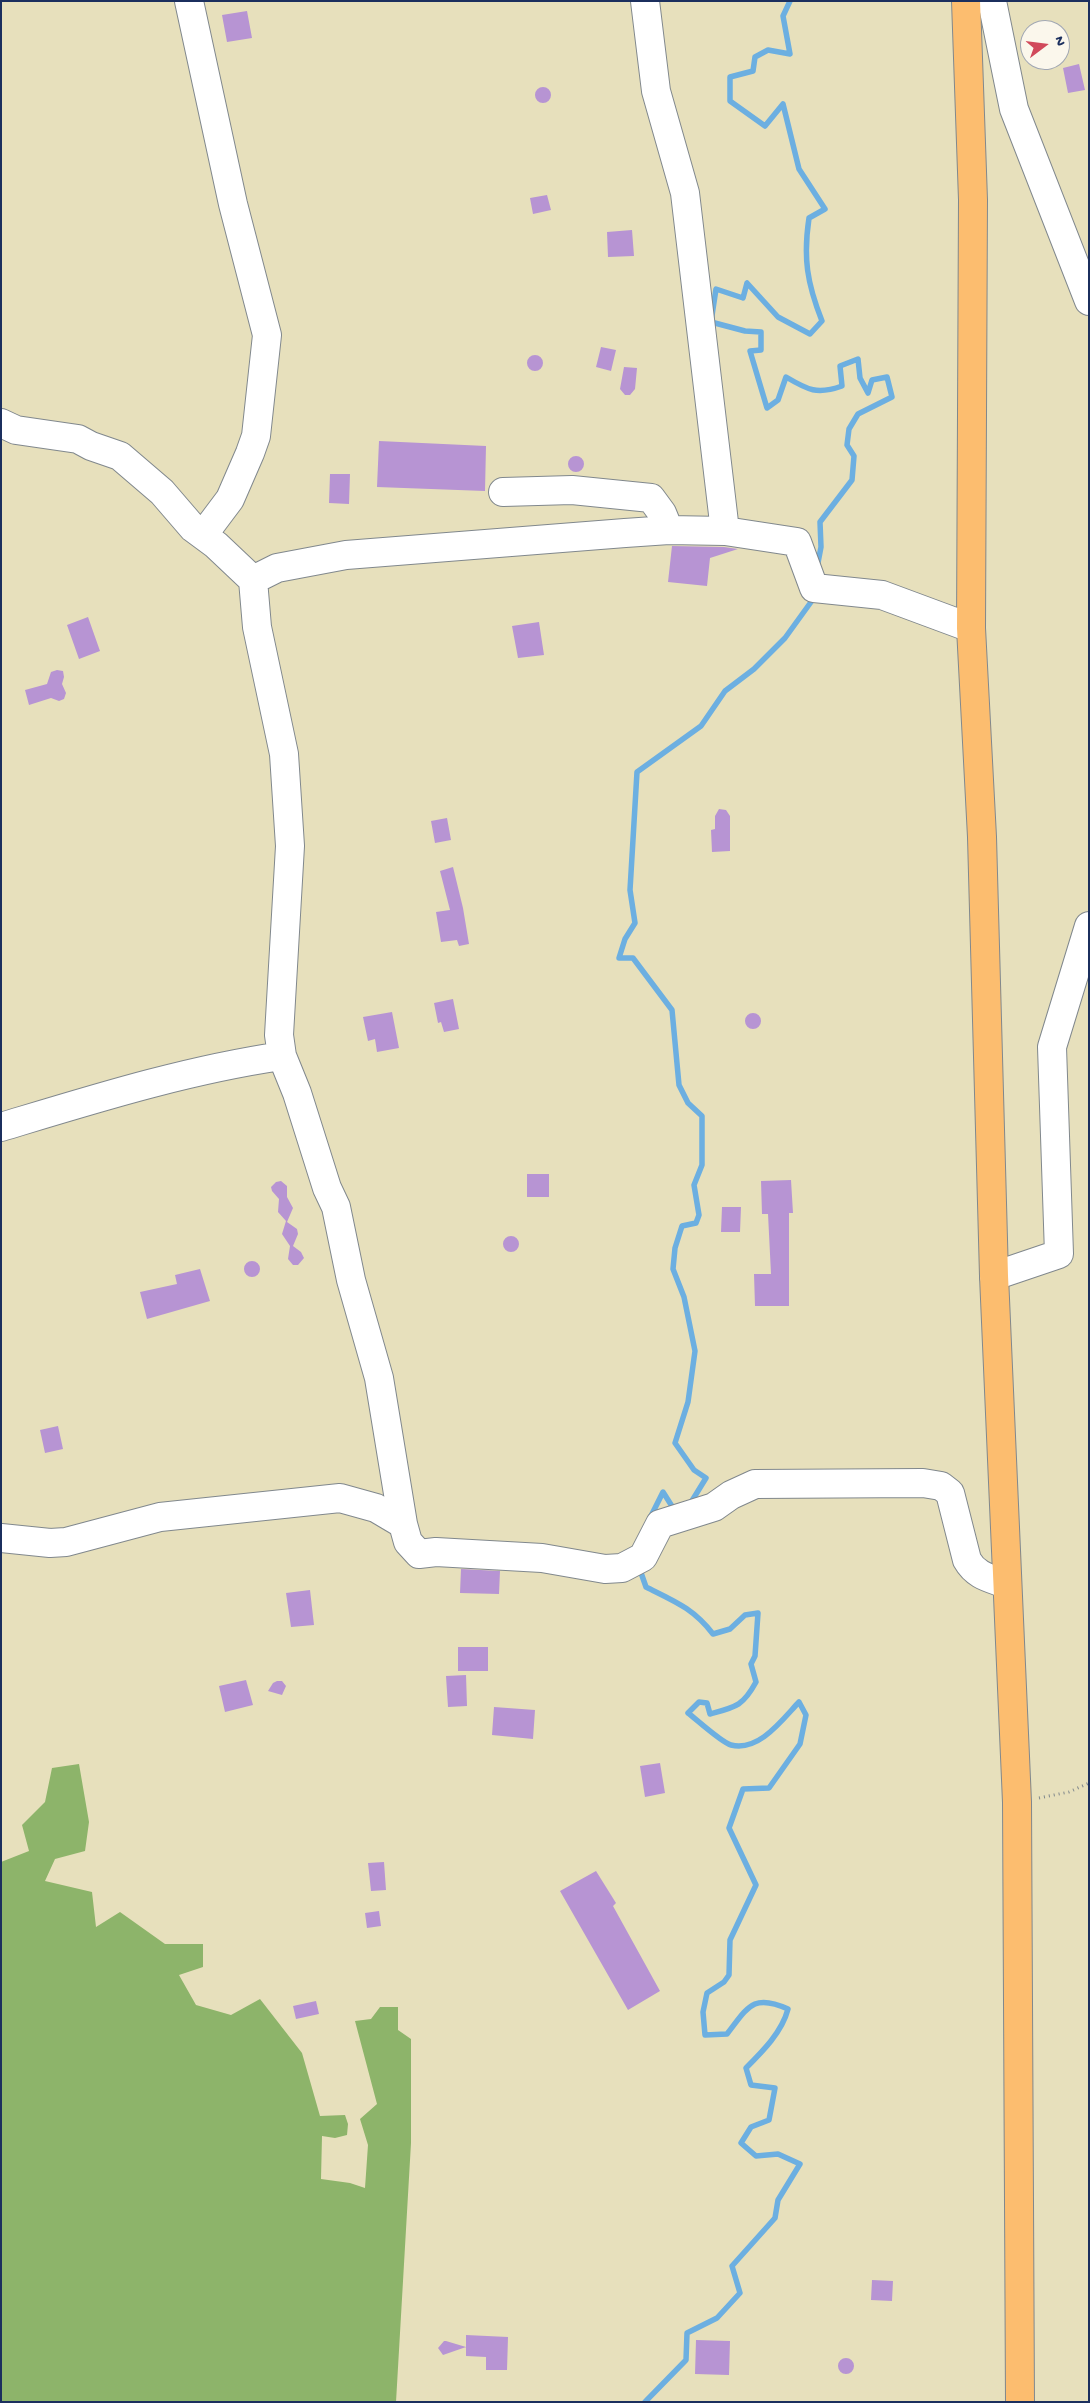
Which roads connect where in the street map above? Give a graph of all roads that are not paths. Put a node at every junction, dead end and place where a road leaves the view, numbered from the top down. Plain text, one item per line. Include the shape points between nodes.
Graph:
1 (189, 1) edge
2 (645, 1) edge
3 (966, 1) edge
4 (992, 1) edge
5 (1089, 300) edge
6 (1, 423) edge
7 (503, 492) dead end
8 (669, 530) junction
9 (725, 530) junction
10 (204, 535) junction
11 (253, 580) junction
12 (971, 628) junction
13 (1089, 926) edge
14 (282, 1056) junction
15 (1, 1127) edge
16 (994, 1276) junction
17 (403, 1524) junction
18 (1, 1538) edge
19 (1006, 1584) junction
20 (1020, 2402) edge

1 - 10 street via 233,204 267,335 253,445 230,499
2 - 9 street via 656,92 685,193
3 - 12 main road via 973,200
4 - 5 street via 1014,108
6 - 10 street via 16,430 78,439 120,456 162,492 193,528
7 - 8 street via 572,490 651,498
8 - 9 street
8 - 11 street via 346,555 277,568
9 - 12 street via 797,542 814,588 882,596
10 - 11 street
11 - 14 street via 257,627 284,754 290,846 279,1035
12 - 16 main road via 982,837
13 - 16 street via 1052,1047 1059,1254
14 - 15 street via 226,1064 126,1089
14 - 17 street via 336,1208 351,1280 379,1378
16 - 19 main road
17 - 18 street via 376,1508 340,1498 160,1517 66,1542
17 - 19 street via 408,1542 419,1554 436,1552 542,1558 605,1569 622,1568 643,1557 660,1524 714,1507 755,1484 923,1483 940,1486 950,1493 967,1560 973,1570
19 - 20 main road via 1017,1802

